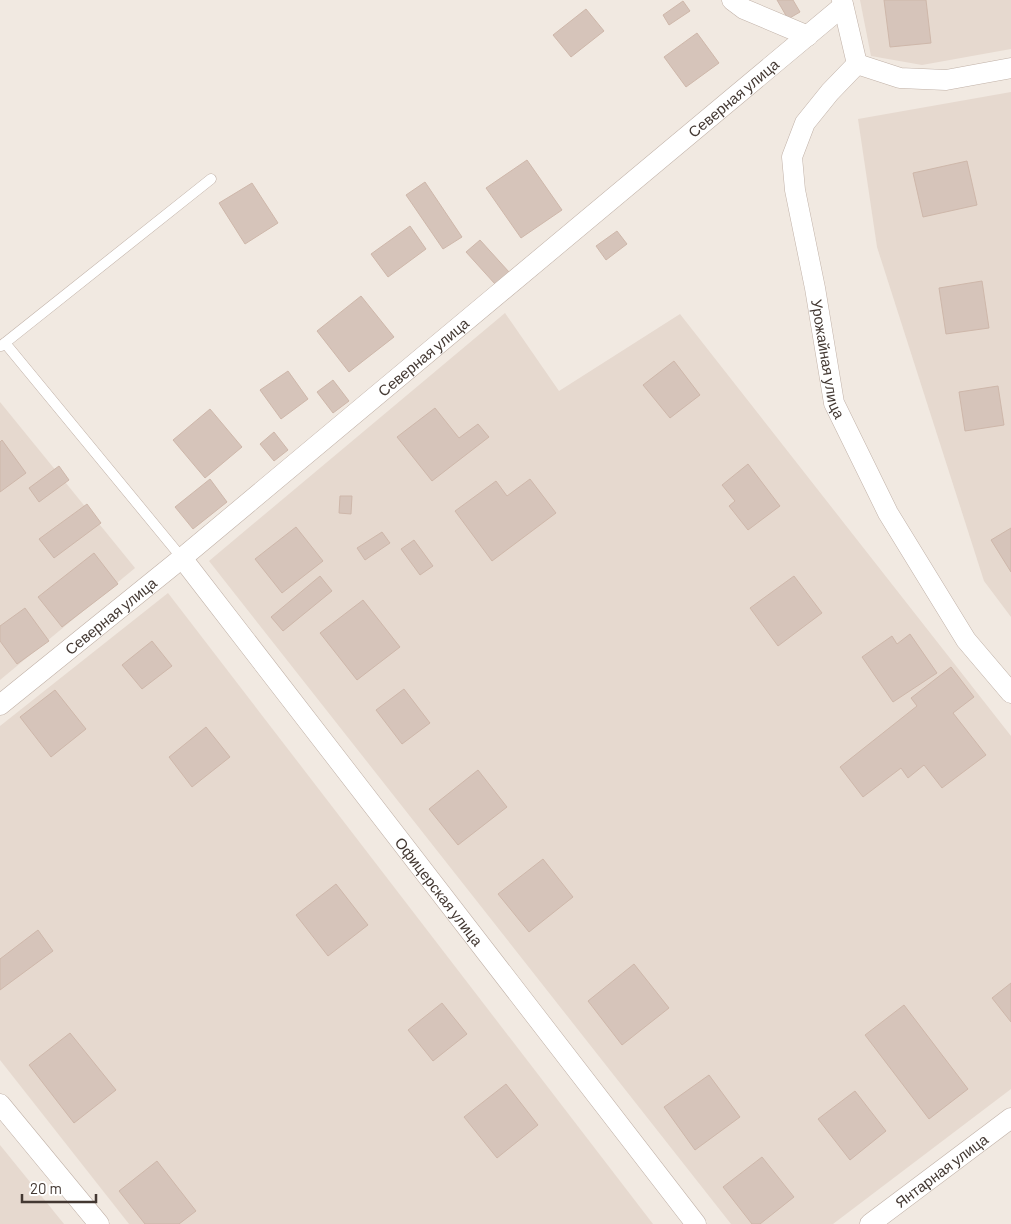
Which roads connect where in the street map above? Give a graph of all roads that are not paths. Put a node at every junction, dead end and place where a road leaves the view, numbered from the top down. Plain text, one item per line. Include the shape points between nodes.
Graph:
1 (732, 0) edge
2 (843, 3) edge
3 (808, 36) junction
4 (857, 64) junction
5 (1011, 68) edge
6 (211, 179) dead end
7 (2, 345) edge
8 (182, 558) junction
9 (1011, 693) edge
10 (0, 706) edge
11 (0, 1104) edge
12 (1011, 1118) edge
13 (99, 1224) edge
14 (696, 1224) edge
15 (870, 1224) edge

1 - 3 street via 744,9
2 - 3 street, Северная улица
2 - 4 street
3 - 8 street, Северная улица
4 - 5 street via 900,78 946,80
4 - 9 street, Урожайная улица via 805,123 792,156 795,190 816,288 834,403 893,522 966,640
6 - 7 lane
7 - 8 lane
8 - 10 street, Северная улица
8 - 14 street, Офицерская улица
11 - 13 street
12 - 15 street, Янтарная улица

